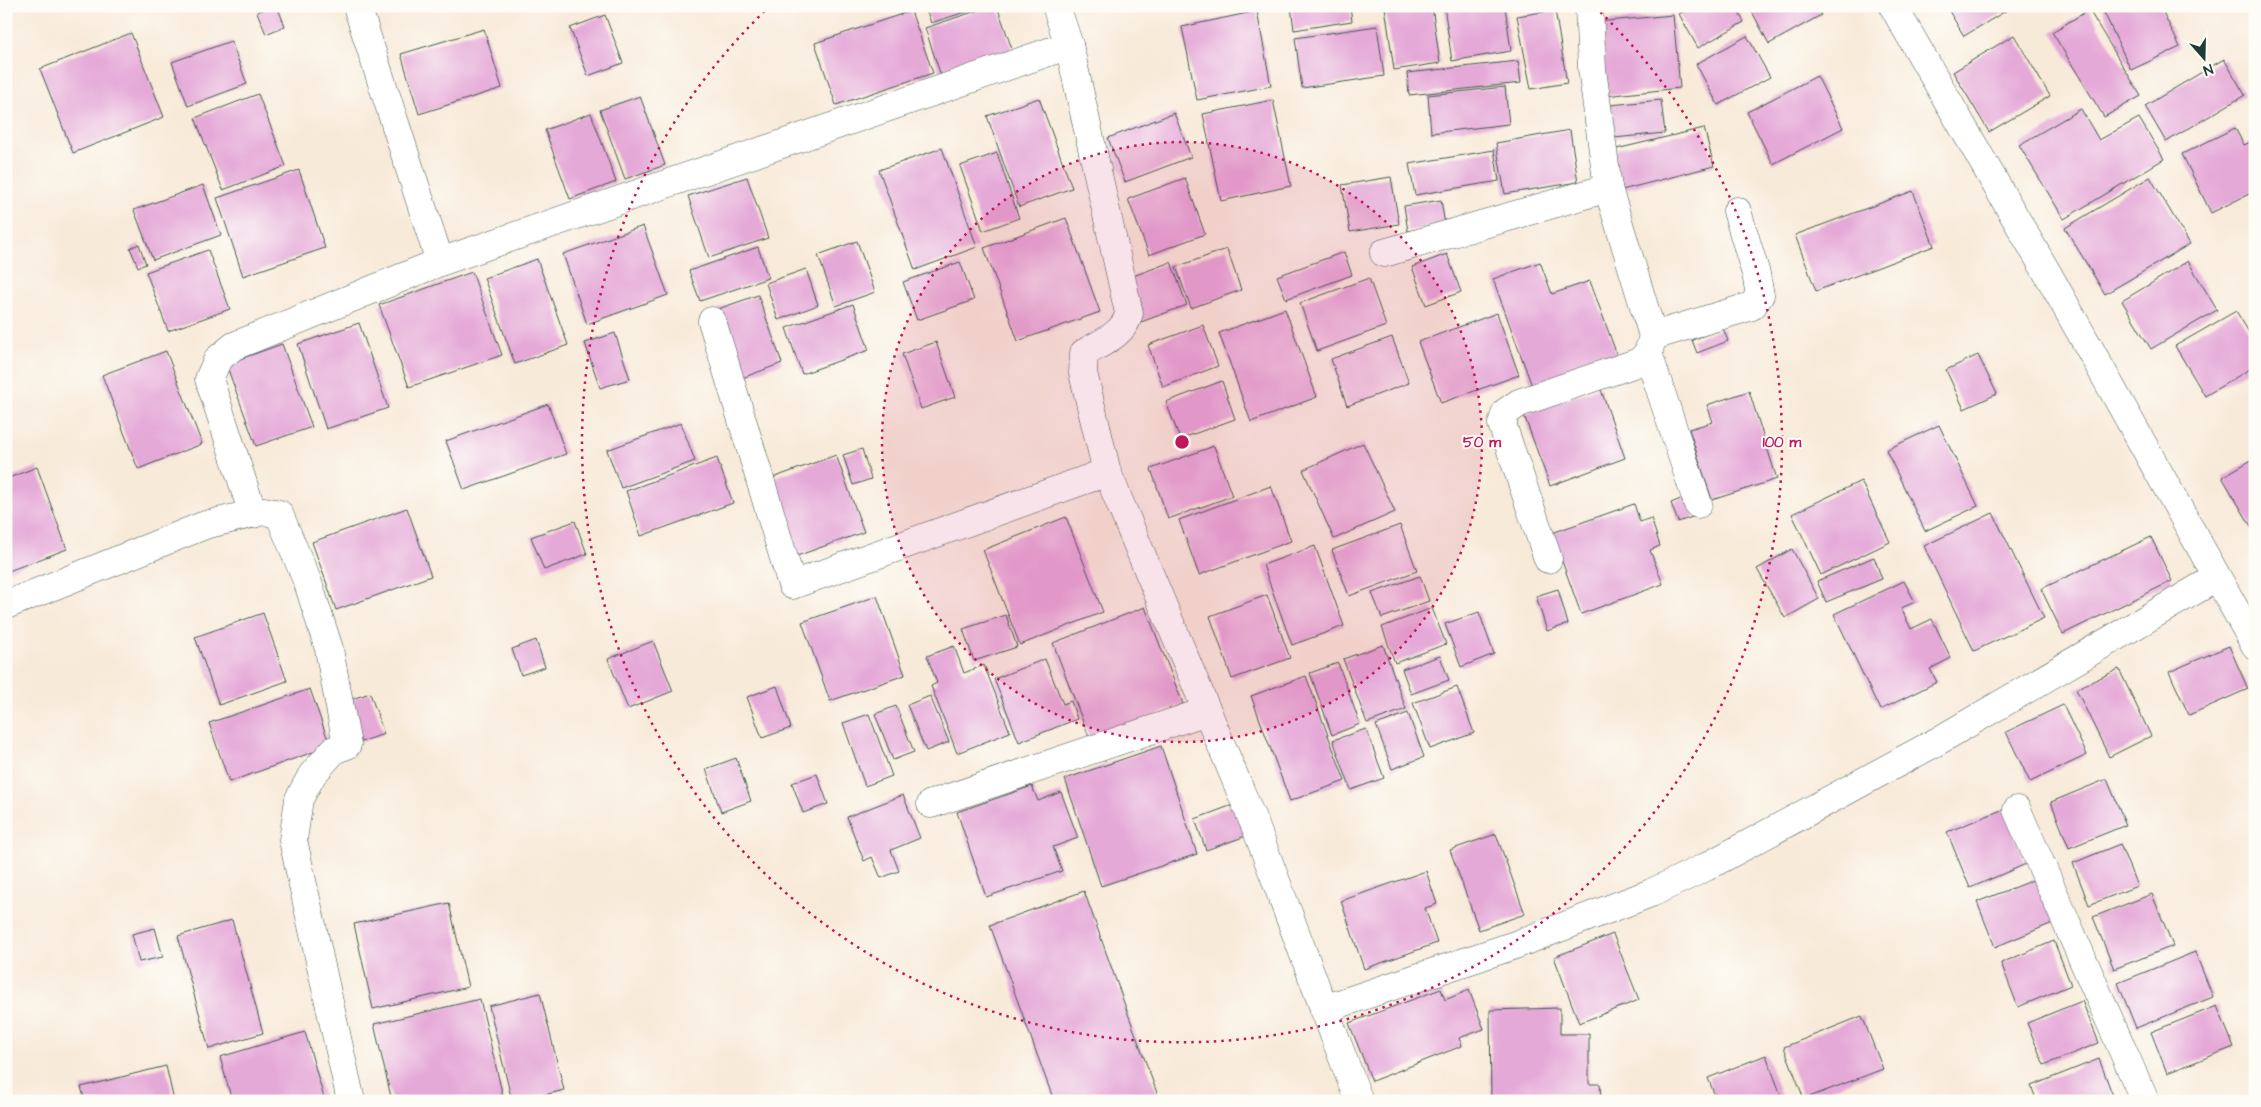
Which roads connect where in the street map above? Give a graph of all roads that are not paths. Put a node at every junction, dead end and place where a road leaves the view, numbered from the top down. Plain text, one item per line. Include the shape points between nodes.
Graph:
1 (356, 6) edge
2 (1056, 6) edge
3 (1589, 6) edge
4 (1893, 6) edge
5 (1069, 45) junction
6 (1608, 188) junction
7 (1737, 211) dead end
8 (1384, 253) dead end
9 (440, 262) junction
10 (712, 321) dead end
11 (1650, 345) junction
12 (1108, 472) junction
13 (1698, 504) dead end
14 (253, 514) junction
15 (1548, 559) dead end
16 (2216, 578) junction
17 (6, 605) edge
18 (2255, 645) edge
19 (1208, 711) junction
20 (930, 804) dead end
21 (2017, 810) dead end
22 (1324, 1009) junction
23 (351, 1101) edge
24 (1359, 1101) edge
25 (2145, 1101) edge

1 - 9 street
2 - 5 street
3 - 6 street via 1592,69
4 - 16 street via 2049,276
5 - 9 street
5 - 12 street via 1129,314 1127,323 1119,332 1084,353 1083,373
6 - 8 street
6 - 11 street
7 - 11 street via 1760,295 1752,306
9 - 14 street via 234,346 218,359 209,379
10 - 12 street via 792,585
11 - 13 street
11 - 15 street via 1639,362 1519,403 1506,412 1502,424
12 - 19 street
14 - 17 street via 205,525
14 - 23 street via 264,511 279,514 304,574 329,649 347,745 334,750 312,775 299,799 293,840
16 - 18 street
16 - 22 street via 1938,741 1651,893 1515,946
19 - 20 street
19 - 22 street
21 - 25 street
22 - 24 street

